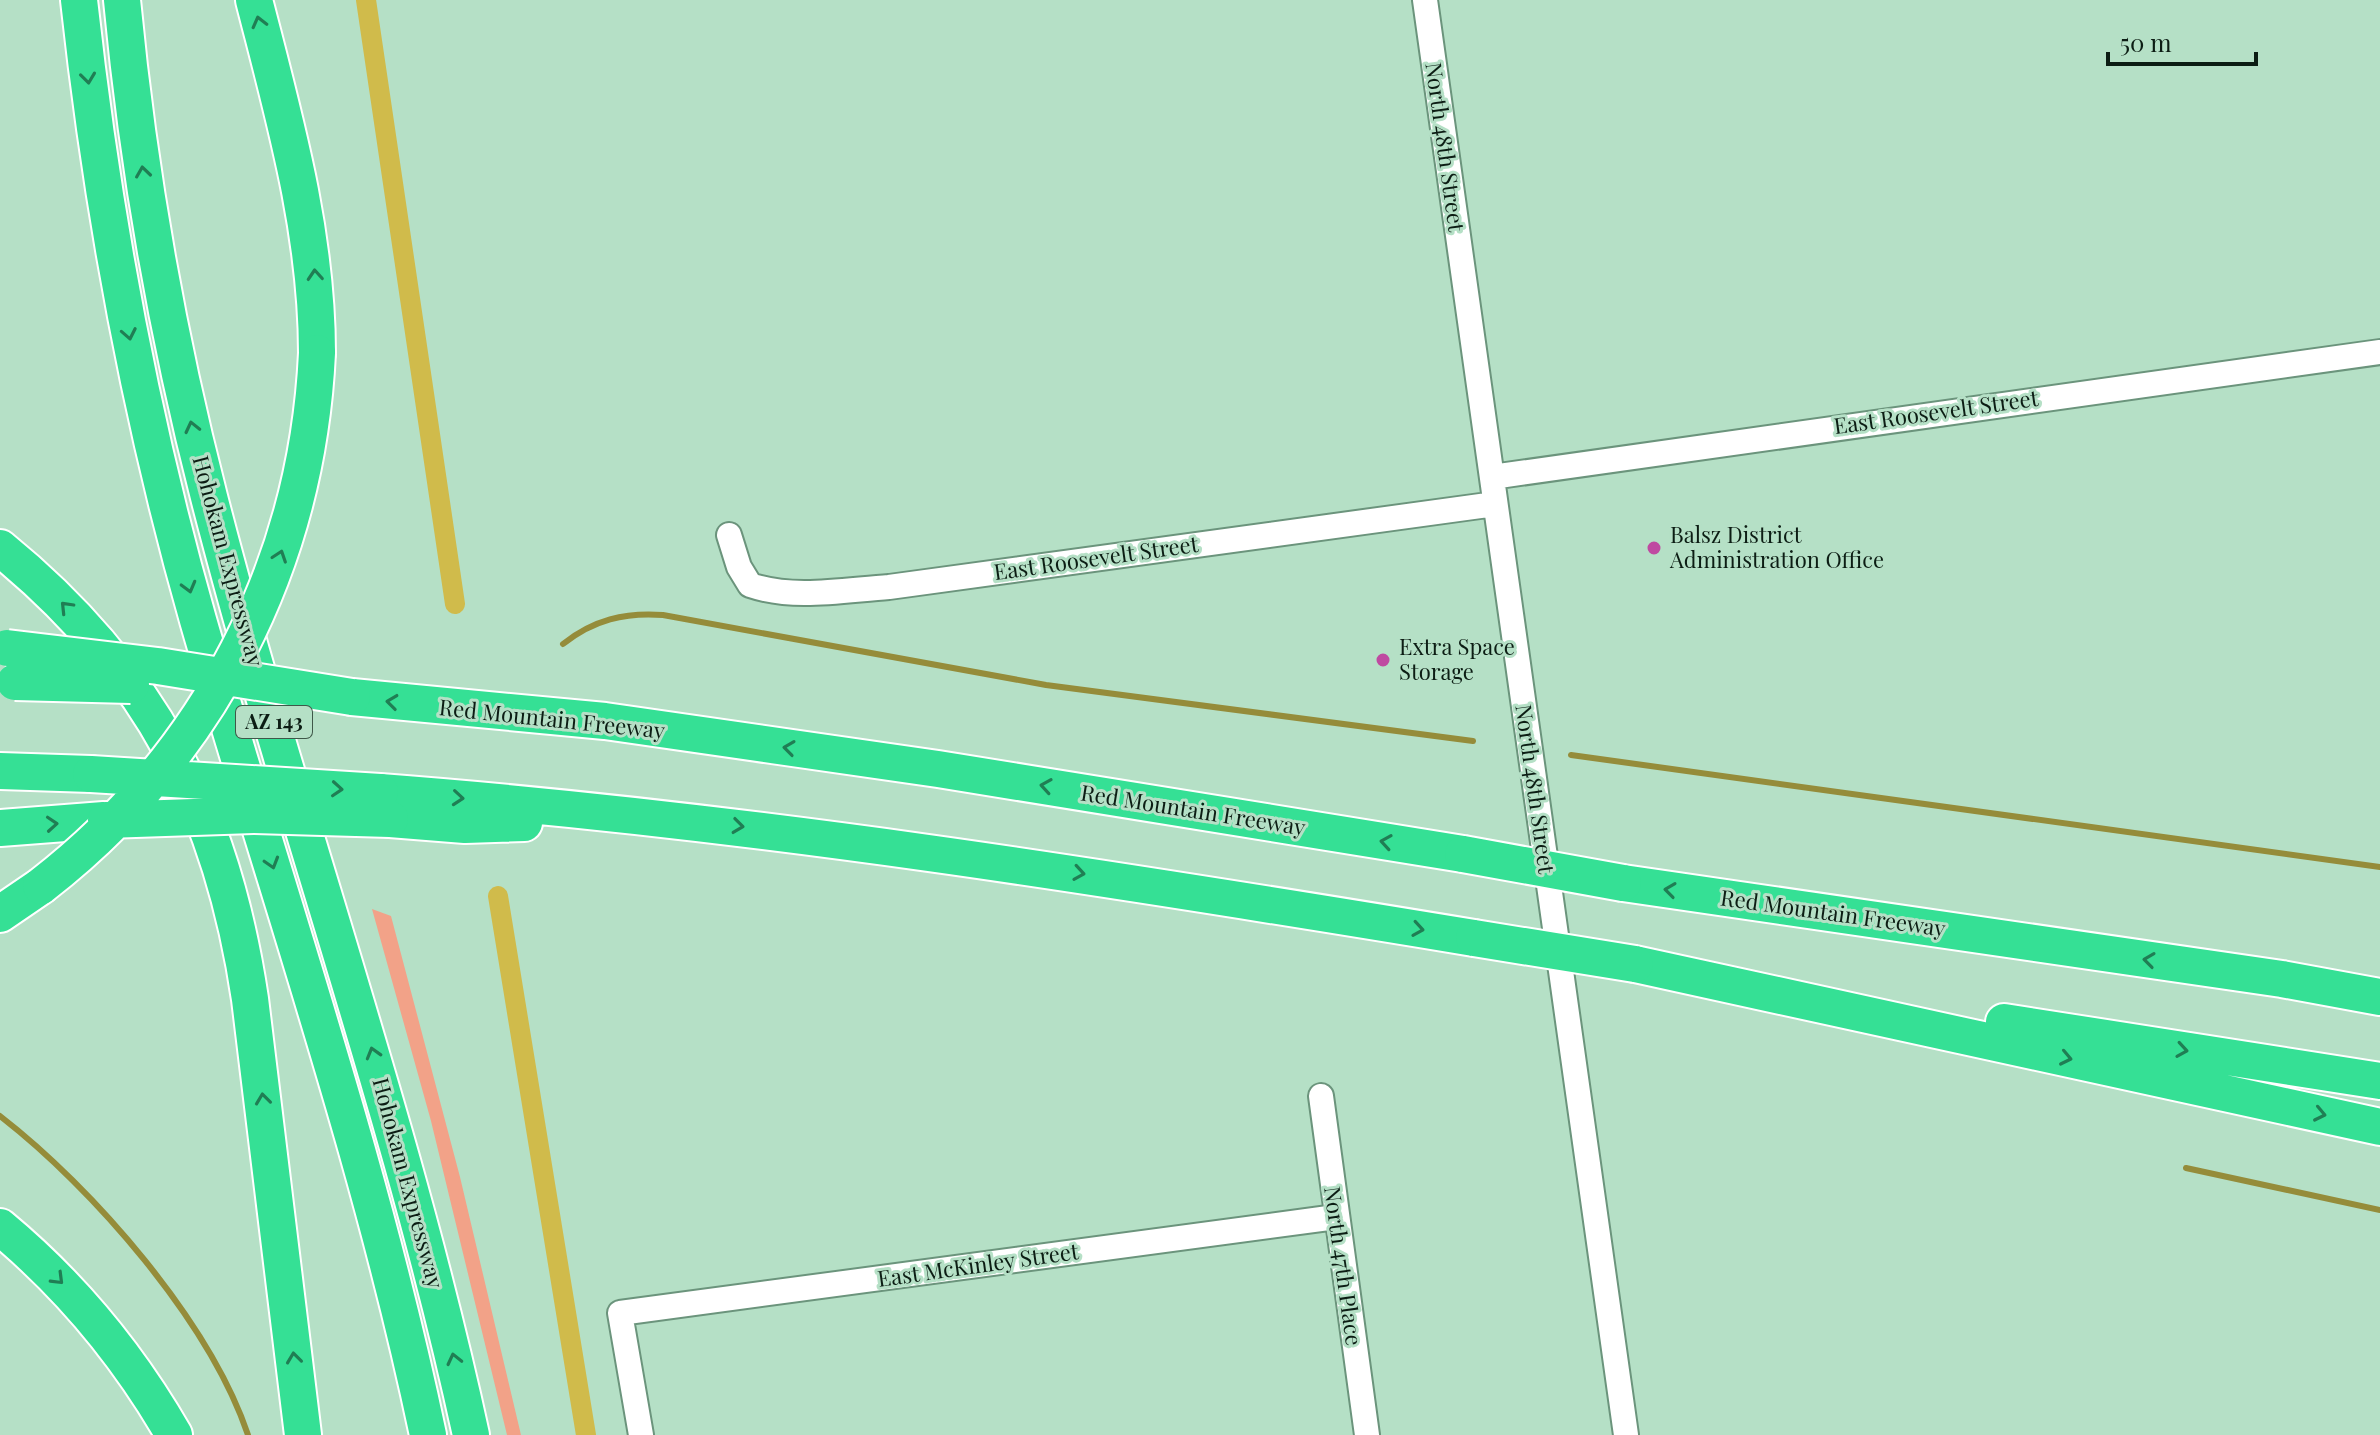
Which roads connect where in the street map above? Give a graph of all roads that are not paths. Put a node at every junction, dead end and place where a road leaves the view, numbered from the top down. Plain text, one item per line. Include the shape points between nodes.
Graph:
1 (79, 0) edge
2 (122, 0) edge
3 (254, 0) edge
4 (1425, 0) edge
5 (2380, 352) edge
6 (1492, 477) junction
7 (1495, 504) junction
8 (729, 535) dead end
9 (0, 548) edge
10 (6, 665) edge
11 (0, 771) edge
12 (385, 806) junction
13 (0, 828) edge
14 (0, 914) edge
15 (1635, 964) junction
16 (2282, 979) junction
17 (2380, 990) edge
18 (2380, 997) edge
19 (2380, 1081) edge
20 (1321, 1096) dead end
21 (2380, 1127) edge
22 (1336, 1217) junction
23 (0, 1227) edge
24 (174, 1435) edge
25 (303, 1435) edge
26 (428, 1435) edge
27 (471, 1435) edge
28 (641, 1435) edge
29 (1367, 1435) edge
30 (1626, 1435) edge

1 -> 26 highway, Hohokam Expressway / AZ 143 via 117,271 158,469 354,1139
27 -> 2 highway, Hohokam Expressway / AZ 143 via 398,1143 206,485 150,220
14 -> 3 highway, bridge via 95,841 160,773 203,715 239,653 272,579 299,491 317,353 314,262
4 - 6 street, North 48th Street
5 - 6 street, East Roosevelt Street
6 - 7 street, North 48th Street
7 - 8 street, East Roosevelt Street via 889,587 800,593 772,593 750,585
7 - 30 street, North 48th Street
25 -> 9 highway via 249,987 217,849 182,766 126,676 56,597
16 -> 10 highway, Red Mountain Freeway, bridge via 1623,883 938,769 605,721 352,697 158,666
11 -> 12 highway, bridge via 91,774
13 -> 12 highway, bridge
12 -> 15 highway, bridge via 465,825 661,817 1019,863
15 -> 19 highway
15 -> 21 highway
16 - 17 highway
16 - 18 highway, Red Mountain Freeway
20 - 22 street, North 47th Place
22 - 28 street, East McKinley Street via 620,1313
22 - 29 street, North 47th Place
23 -> 24 highway via 101,1327

